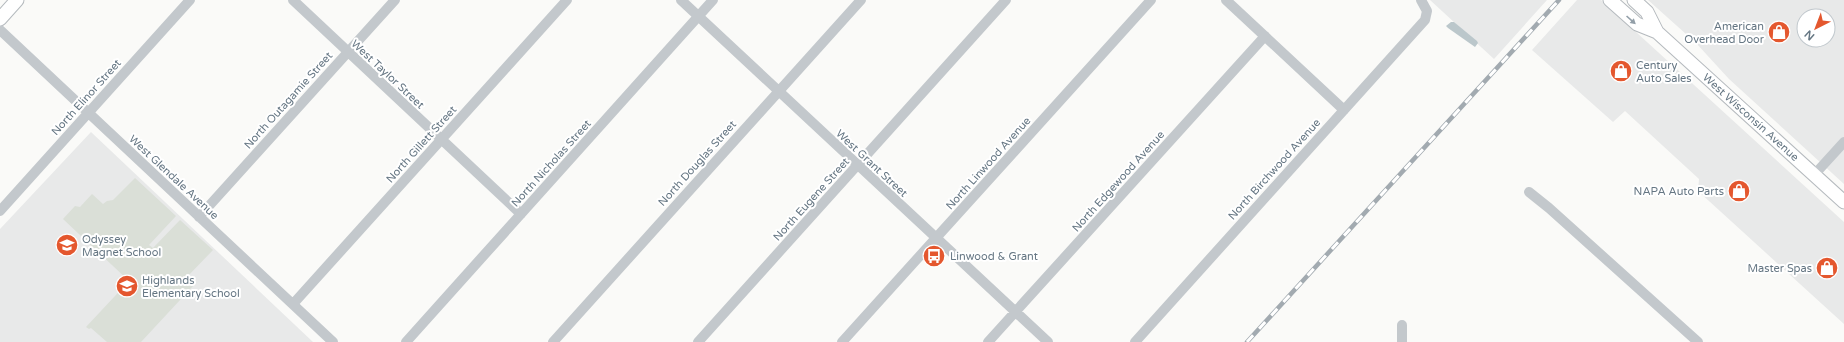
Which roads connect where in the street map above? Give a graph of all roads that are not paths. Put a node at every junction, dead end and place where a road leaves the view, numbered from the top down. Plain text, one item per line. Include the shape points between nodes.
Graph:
1 (17, 0) edge
2 (190, 0) edge
3 (293, 0) edge
4 (395, 0) edge
5 (567, 0) edge
6 (681, 0) edge
7 (713, 0) edge
8 (861, 0) edge
9 (1006, 0) edge
10 (1151, 0) edge
11 (1226, 0) edge
12 (1421, 0) edge
13 (1610, 0) edge
14 (1634, 0) edge
15 (699, 16) junction
16 (0, 19) edge
17 (0, 30) edge
18 (1658, 32) junction
19 (1265, 36) junction
20 (348, 52) junction
21 (778, 91) junction
22 (1344, 110) junction
23 (88, 112) junction
24 (441, 139) junction
25 (1844, 142) edge
26 (858, 165) junction
27 (1814, 175) junction
28 (1529, 192) dead end
29 (1844, 202) edge
30 (0, 211) edge
31 (521, 214) junction
32 (199, 217) junction
33 (936, 238) junction
34 (293, 304) junction
35 (1015, 312) junction
36 (1402, 325) dead end
37 (333, 342) edge
38 (406, 342) edge
39 (553, 342) edge
40 (698, 342) edge
41 (842, 342) edge
42 (988, 342) edge
43 (1048, 342) edge
44 (1135, 342) edge
45 (1402, 342) edge
46 (1698, 342) edge

1 - 16 main road
2 - 23 street, North Elinor Street
3 - 20 street, West Taylor Street
4 - 20 street, North Outagamie Street
5 - 24 street, North Gillett Street
6 - 15 street, West Grant Street
7 - 15 street, North Nicholas Street
8 - 21 street, North Douglas Street
9 - 26 street, North Eugene Street
10 - 33 street, North Linwood Avenue
11 - 19 street
12 - 22 street, North Birchwood Avenue via 1427,11 1425,20
13 -> 18 main road, West Wisconsin Avenue via 1636,24
14 - 18 main road, West Wisconsin Avenue via 1647,12
15 - 21 street, West Grant Street
15 - 31 street, North Nicholas Street
17 - 23 street, West Glendale Avenue
18 - 27 main road, West Wisconsin Avenue
19 - 22 street
19 - 35 street, North Edgewood Avenue
20 - 24 street, West Taylor Street
20 - 32 street, North Outagamie Street
21 - 26 street, West Grant Street
21 - 39 street, North Douglas Street
22 - 44 street, North Birchwood Avenue
23 - 30 street, North Elinor Street
23 - 32 street, West Glendale Avenue
24 - 31 street, West Taylor Street
24 - 34 street, North Gillett Street
25 - 27 street
26 - 33 street, West Grant Street
26 - 40 street, North Eugene Street
27 - 29 main road, West Wisconsin Avenue
28 - 46 street
31 - 38 street, North Nicholas Street
32 - 34 street, West Glendale Avenue
33 - 35 street, West Grant Street
33 - 41 street, North Linwood Avenue
34 - 37 street, West Glendale Avenue
35 - 42 street, North Edgewood Avenue
35 - 43 street, West Grant Street
36 - 45 street

